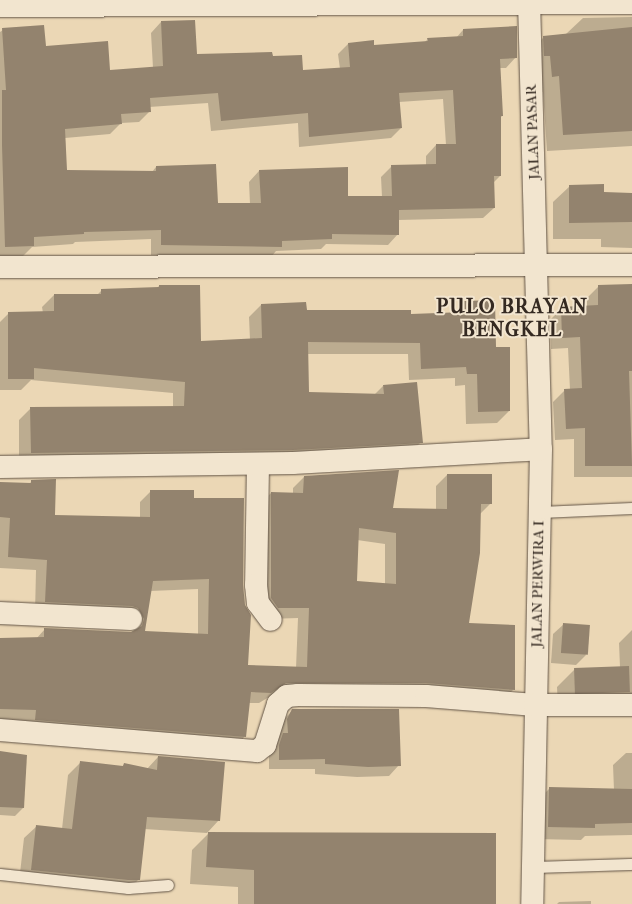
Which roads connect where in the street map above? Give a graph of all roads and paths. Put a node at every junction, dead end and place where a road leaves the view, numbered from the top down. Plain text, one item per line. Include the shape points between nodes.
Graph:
1 (529, 1) edge
2 (632, 3) edge
3 (0, 6) edge
4 (538, 265) junction
5 (632, 265) edge
6 (0, 267) edge
7 (542, 449) junction
8 (258, 464) junction
9 (0, 467) edge
10 (632, 508) edge
11 (540, 512) junction
12 (0, 613) edge
13 (131, 619) dead end
14 (271, 620) dead end
15 (535, 705) junction
16 (632, 705) edge
17 (0, 730) edge
18 (632, 864) edge
19 (532, 867) junction
20 (0, 874) edge
21 (168, 885) dead end
22 (532, 904) edge

1 - 2 street
1 - 3 street
1 - 4 street, JALAN PASAR
4 - 5 street
4 - 6 street
4 - 7 street, JALAN PERWIRA I
7 - 8 street
7 - 11 street, JALAN PERWIRA I
8 - 9 street
8 - 14 street via 256,585 258,603
10 - 11 lane
11 - 15 street, JALAN PERWIRA I
12 - 13 street
15 - 16 street
15 - 17 street via 426,696 287,696 278,704 265,745 257,751
15 - 19 street, JALAN PERWIRA I
18 - 19 lane
19 - 22 street, JALAN PERWIRA I
20 - 21 lane via 128,888

